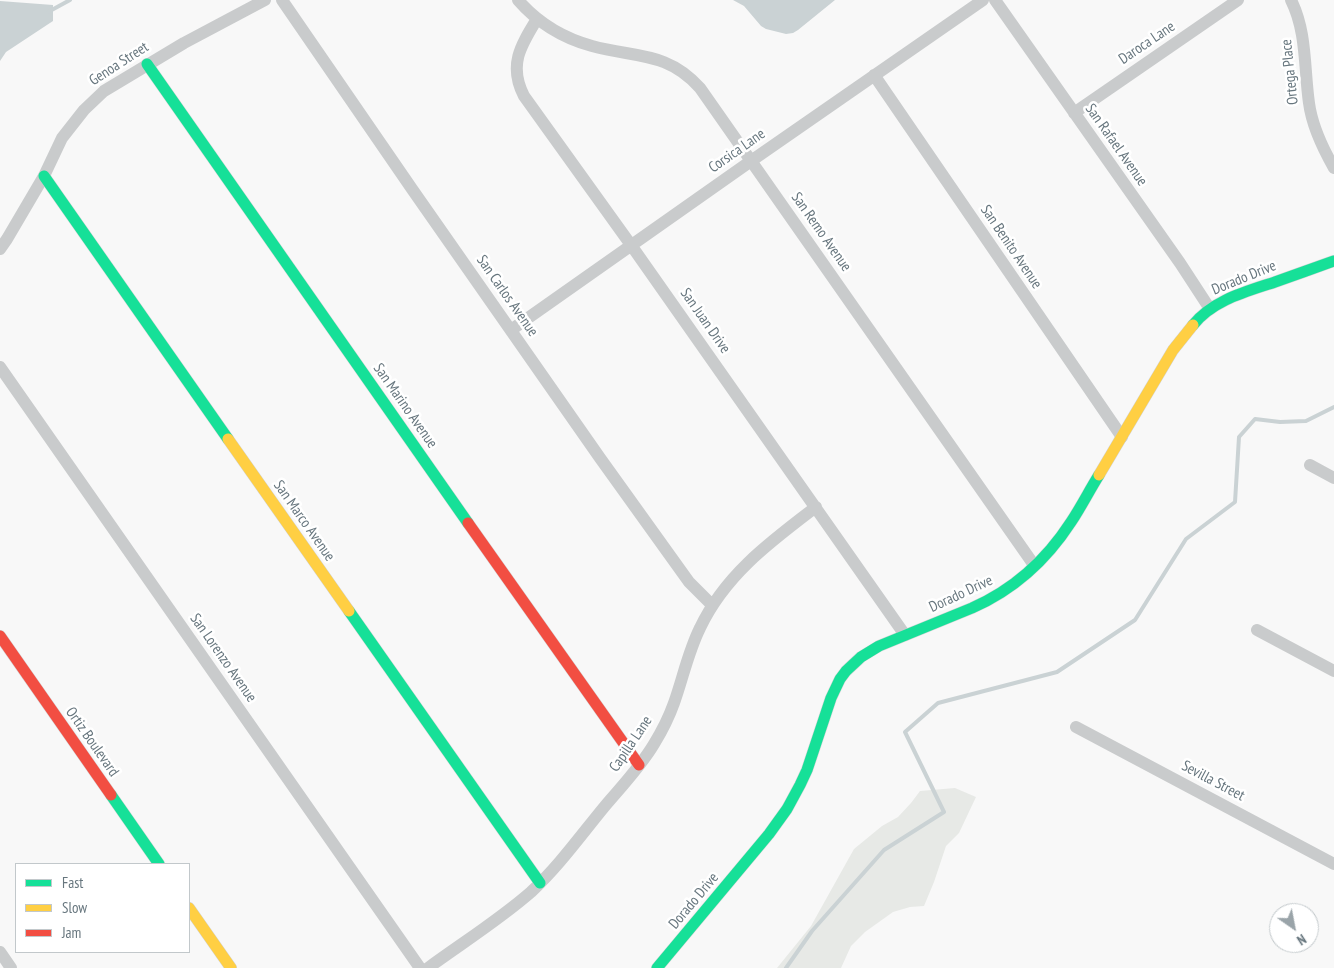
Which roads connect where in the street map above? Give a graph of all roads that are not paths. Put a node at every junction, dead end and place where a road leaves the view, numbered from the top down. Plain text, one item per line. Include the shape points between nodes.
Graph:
1 (265, 0) edge
2 (282, 0) edge
3 (518, 0) edge
4 (983, 0) edge
5 (995, 0) edge
6 (1238, 0) edge
7 (1291, 0) edge
8 (537, 18) junction
9 (147, 64) junction
10 (874, 75) junction
11 (1074, 113) junction
12 (751, 161) junction
13 (1334, 168) edge
14 (44, 176) junction
15 (631, 245) junction
16 (0, 249) edge
17 (1334, 261) edge
18 (1210, 309) junction
19 (511, 330) junction
20 (0, 367) edge
21 (1122, 437) junction
22 (1310, 465) dead end
23 (1334, 478) edge
24 (816, 507) junction
25 (1034, 565) junction
26 (712, 605) junction
27 (1257, 630) dead end
28 (905, 635) junction
29 (0, 636) edge
30 (1334, 671) edge
31 (1076, 727) dead end
32 (639, 765) junction
33 (157, 863) edge
34 (1334, 864) edge
35 (540, 883) junction
36 (190, 909) edge
37 (0, 952) edge
38 (11, 968) edge
39 (231, 968) edge
40 (420, 968) edge
41 (428, 968) edge
42 (657, 968) edge

1 - 9 street, Genoa Street
2 - 19 street, San Carlos Avenue
3 - 8 street, San Remo Avenue
4 - 10 street, Corsica Lane
5 - 11 street, San Rafael Avenue
6 - 11 street, Daroca Lane
7 - 13 street, Ortega Place via 1303,38 1311,116 1321,146
8 - 12 street, San Remo Avenue via 580,42 655,58 679,68 700,88
8 - 15 street, San Juan Drive via 518,56 516,72 519,86
9 - 14 street, Genoa Street via 104,91 84,110 62,138
9 - 32 street, San Marino Avenue
10 - 12 street, Corsica Lane
10 - 21 street, San Benito Avenue
11 - 18 street, San Rafael Avenue
12 - 15 street, Corsica Lane
12 - 25 street, San Remo Avenue
14 - 16 street, Genoa Street
14 - 35 street, San Marco Avenue
15 - 19 street, Corsica Lane
15 - 24 street, San Juan Drive
17 - 18 street, Dorado Drive via 1239,294
18 - 21 street, Dorado Drive via 1173,350
19 - 26 street, San Carlos Avenue via 683,574
20 - 40 street, San Lorenzo Avenue
21 - 25 street, Dorado Drive via 1062,535
22 - 23 street
24 - 26 street, Capilla Lane via 753,557
24 - 28 street, San Juan Drive
25 - 28 street, Dorado Drive via 987,601
26 - 32 street, Capilla Lane via 699,629 670,714
27 - 30 street
28 - 42 street, Dorado Drive via 865,654 844,674 829,702 806,772 792,801
29 - 33 street, Ortiz Boulevard
31 - 34 street, Sevilla Street
32 - 35 street, Capilla Lane
35 - 41 street, Capilla Lane via 510,909
36 - 39 street
37 - 38 street

